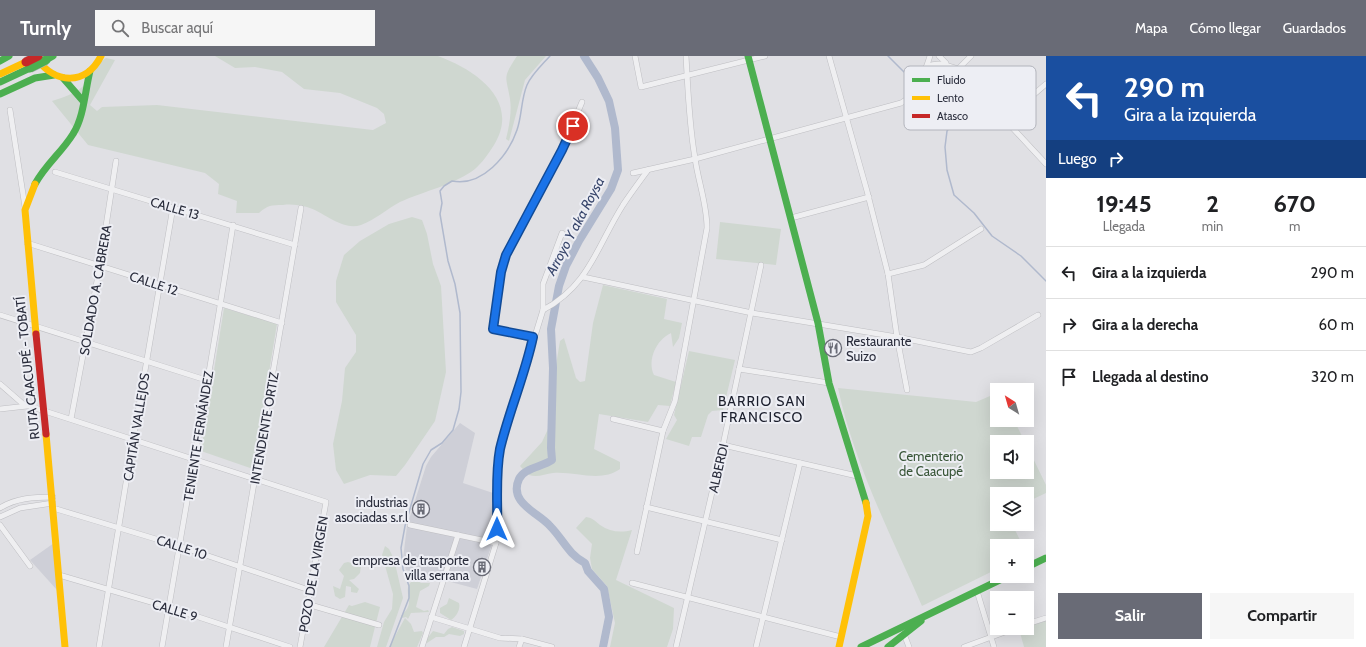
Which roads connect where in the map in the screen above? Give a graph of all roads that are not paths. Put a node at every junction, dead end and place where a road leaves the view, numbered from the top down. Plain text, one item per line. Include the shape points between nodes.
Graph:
1 (9, 56) edge
2 (101, 56) edge
3 (635, 56) edge
4 (686, 56) edge
5 (765, 56) edge
6 (829, 56) edge
7 (930, 56) edge
8 (939, 56) edge
9 (971, 56) edge
10 (43, 57) edge
11 (749, 58) edge
12 (0, 61) edge
13 (946, 64) junction
14 (28, 65) junction
15 (926, 66) edge
16 (931, 66) edge
17 (951, 66) edge
18 (961, 66) edge
19 (90, 71) junction
20 (0, 74) edge
21 (687, 76) junction
22 (58, 77) junction
23 (0, 82) edge
24 (1046, 84) edge
25 (1036, 93) edge
26 (0, 94) edge
27 (83, 101) junction
28 (904, 101) edge
29 (582, 102) dead end
30 (10, 110) dead end
31 (847, 118) junction
32 (1014, 130) edge
33 (771, 139) junction
34 (695, 159) junction
35 (116, 161) dead end
36 (1046, 164) edge
37 (648, 170) junction
38 (55, 172) dead end
39 (633, 173) dead end
40 (112, 190) junction
41 (869, 197) junction
42 (173, 208) junction
43 (302, 208) dead end
44 (25, 212) junction
45 (791, 218) junction
46 (233, 225) junction
47 (981, 229) dead end
48 (562, 233) dead end
49 (27, 243) junction
50 (295, 245) junction
51 (100, 265) junction
52 (761, 265) dead end
53 (888, 274) junction
54 (583, 277) junction
55 (159, 285) junction
56 (692, 300) junction
57 (220, 304) junction
58 (543, 310) junction
59 (752, 313) junction
60 (0, 315) edge
61 (1038, 315) dead end
62 (282, 323) junction
63 (818, 323) junction
64 (36, 327) junction
65 (533, 337) junction
66 (897, 337) junction
67 (86, 342) junction
68 (147, 361) junction
69 (739, 369) junction
70 (206, 380) junction
71 (0, 384) edge
72 (829, 384) junction
73 (907, 390) dead end
74 (29, 406) junction
75 (0, 409) edge
76 (44, 410) junction
77 (71, 419) junction
78 (613, 419) dead end
79 (663, 431) junction
80 (132, 438) junction
81 (723, 445) junction
82 (195, 459) junction
83 (800, 463) junction
84 (857, 476) junction
85 (256, 479) junction
86 (53, 503) junction
87 (646, 507) junction
88 (0, 508) edge
89 (0, 517) edge
90 (705, 522) junction
91 (0, 525) edge
92 (410, 525) dead end
93 (120, 528) junction
94 (458, 535) junction
95 (782, 540) junction
96 (496, 543) junction
97 (179, 546) junction
98 (637, 552) dead end
99 (1046, 558) edge
100 (1034, 564) edge
101 (30, 566) dead end
102 (240, 566) junction
103 (59, 575) junction
104 (632, 583) dead end
105 (994, 583) edge
106 (109, 590) junction
107 (310, 590) junction
108 (977, 591) junction
109 (688, 597) junction
110 (307, 604) junction
111 (168, 607) junction
112 (942, 608) junction
113 (431, 617) junction
114 (763, 617) junction
115 (1046, 618) edge
116 (1034, 622) edge
117 (380, 624) dead end
118 (230, 627) junction
119 (469, 628) junction
120 (904, 634) junction
121 (995, 635) edge
122 (992, 636) junction
123 (842, 637) junction
124 (522, 639) junction
125 (66, 647) edge
126 (100, 647) edge
127 (162, 647) edge
128 (226, 647) edge
129 (290, 647) edge
130 (300, 647) edge
131 (422, 647) edge
132 (464, 647) edge
133 (519, 647) edge
134 (552, 647) edge
135 (676, 647) edge
136 (756, 647) edge
137 (840, 647) edge
138 (861, 647) edge
139 (888, 647) edge
140 (909, 647) edge
141 (964, 647) edge
142 (994, 647) edge

1 - 12 main road
2 - 19 main road
3 - 21 street via 641,87
4 - 21 street
5 - 11 street
6 - 31 street
7 - 15 street
8 - 13 street
9 - 18 street
10 - 14 main road, bridge
10 - 22 main road via 44,69
11 - 21 street
11 - 33 main road
13 - 16 street via 937,63
13 - 17 street
14 - 20 main road
14 - 23 main road
19 - 22 main road via 77,78
19 - 27 main road, RUTA CAACUPÉ - TOBATÍ
21 - 34 street via 688,112
22 - 26 main road via 35,78
22 - 27 main road
24 - 25 street
27 - 44 main road, RUTA CAACUPÉ - TOBATÍ via 73,134 43,169 32,190
28 - 31 street
29 - 65 street via 562,150 503,264 493,329
30 - 44 street
31 - 33 street
31 - 41 street
32 - 36 street
33 - 34 street
33 - 45 main road
34 - 37 street
34 - 56 street via 707,213 707,228
35 - 40 street, SOLDADO A. CABRERA
37 - 39 street
37 - 54 street via 623,206
38 - 40 street, CALLE 13
40 - 42 street, CALLE 13
40 - 51 street, SOLDADO A. CABRERA
41 - 45 street
41 - 53 street
42 - 46 street, CALLE 13
42 - 55 street, CAPITÁN VALLEJOS
43 - 50 street, INTENDENTE ORTIZ
44 - 49 main road, RUTA CAACUPÉ - TOBATÍ
45 - 63 main road
46 - 50 street, CALLE 13
46 - 57 street, TENIENTE FERNÁNDEZ
47 - 53 street via 924,266
48 - 58 street via 543,284
49 - 51 street, CALLE 12
49 - 64 main road, RUTA CAACUPÉ - TOBATÍ
50 - 62 street, INTENDENTE ORTIZ
51 - 55 street, CALLE 12
51 - 67 street, SOLDADO A. CABRERA
52 - 59 street, ALBERDI
53 - 66 street
54 - 56 street
54 - 58 street via 565,296
55 - 57 street, CALLE 12
55 - 68 street, CAPITÁN VALLEJOS
56 - 59 street
56 - 79 street via 675,401
57 - 62 street, CALLE 12
57 - 70 street, TENIENTE FERNÁNDEZ
58 - 65 street
59 - 63 street
59 - 69 street, ALBERDI
60 - 64 street
61 - 66 street via 971,352
62 - 85 street, INTENDENTE ORTIZ
63 - 66 street
63 - 72 main road
64 - 67 street
64 - 76 main road, RUTA CAACUPÉ - TOBATÍ
65 - 96 street via 500,449
66 - 73 street
67 - 68 street
67 - 77 street, SOLDADO A. CABRERA
68 - 70 street
68 - 80 street, CAPITÁN VALLEJOS
69 - 72 street
69 - 81 street, ALBERDI
70 - 82 street, TENIENTE FERNÁNDEZ
71 - 74 street via 19,402
72 - 84 main road
74 - 75 street
74 - 76 street
76 - 77 street
76 - 86 main road, RUTA CAACUPÉ - TOBATÍ
77 - 80 street
78 - 79 street
79 - 87 street
80 - 82 street
80 - 93 street, CAPITÁN VALLEJOS
81 - 83 street
81 - 90 street, ALBERDI
82 - 85 street
82 - 97 street, TENIENTE FERNÁNDEZ
83 - 84 street
83 - 95 street
84 - 123 main road via 868,516
85 - 102 street, INTENDENTE ORTIZ
85 - 107 street, POZO DE LA VIRGEN via 326,502
86 - 88 street via 34,497
86 - 89 street via 20,508
86 - 93 street, CALLE 10
86 - 103 main road, RUTA CAACUPÉ - TOBATÍ
87 - 90 street
87 - 98 street
90 - 95 street
90 - 109 street, ALBERDI
91 - 101 street
92 - 94 street
93 - 97 street, CALLE 10
93 - 106 street, CAPITÁN VALLEJOS
94 - 96 street
94 - 113 street
95 - 114 street
96 - 119 street
97 - 102 street, CALLE 10
97 - 111 street, TENIENTE FERNÁNDEZ
99 - 100 main road
102 - 107 street, CALLE 10
102 - 118 street, INTENDENTE ORTIZ
103 - 106 street, CALLE 9
103 - 125 main road, RUTA CAACUPÉ - TOBATÍ
104 - 109 street
105 - 108 main road
106 - 111 street, CALLE 9
106 - 126 street, CAPITÁN VALLEJOS
107 - 110 street, POZO DE LA VIRGEN
108 - 112 main road
108 - 122 street
109 - 114 street
109 - 135 street, ALBERDI
110 - 117 street
110 - 130 street, POZO DE LA VIRGEN
111 - 118 street, CALLE 9
111 - 127 street, TENIENTE FERNÁNDEZ
112 - 120 main road
112 - 138 main road
113 - 119 street
113 - 131 street
114 - 123 street
114 - 136 street
115 - 116 street
118 - 128 street, INTENDENTE ORTIZ
118 - 129 street, CALLE 9
119 - 124 street via 500,638
119 - 132 street
120 - 139 main road
120 - 140 street
121 - 122 street
122 - 141 street
122 - 142 street
123 - 137 main road
124 - 133 street
124 - 134 street

